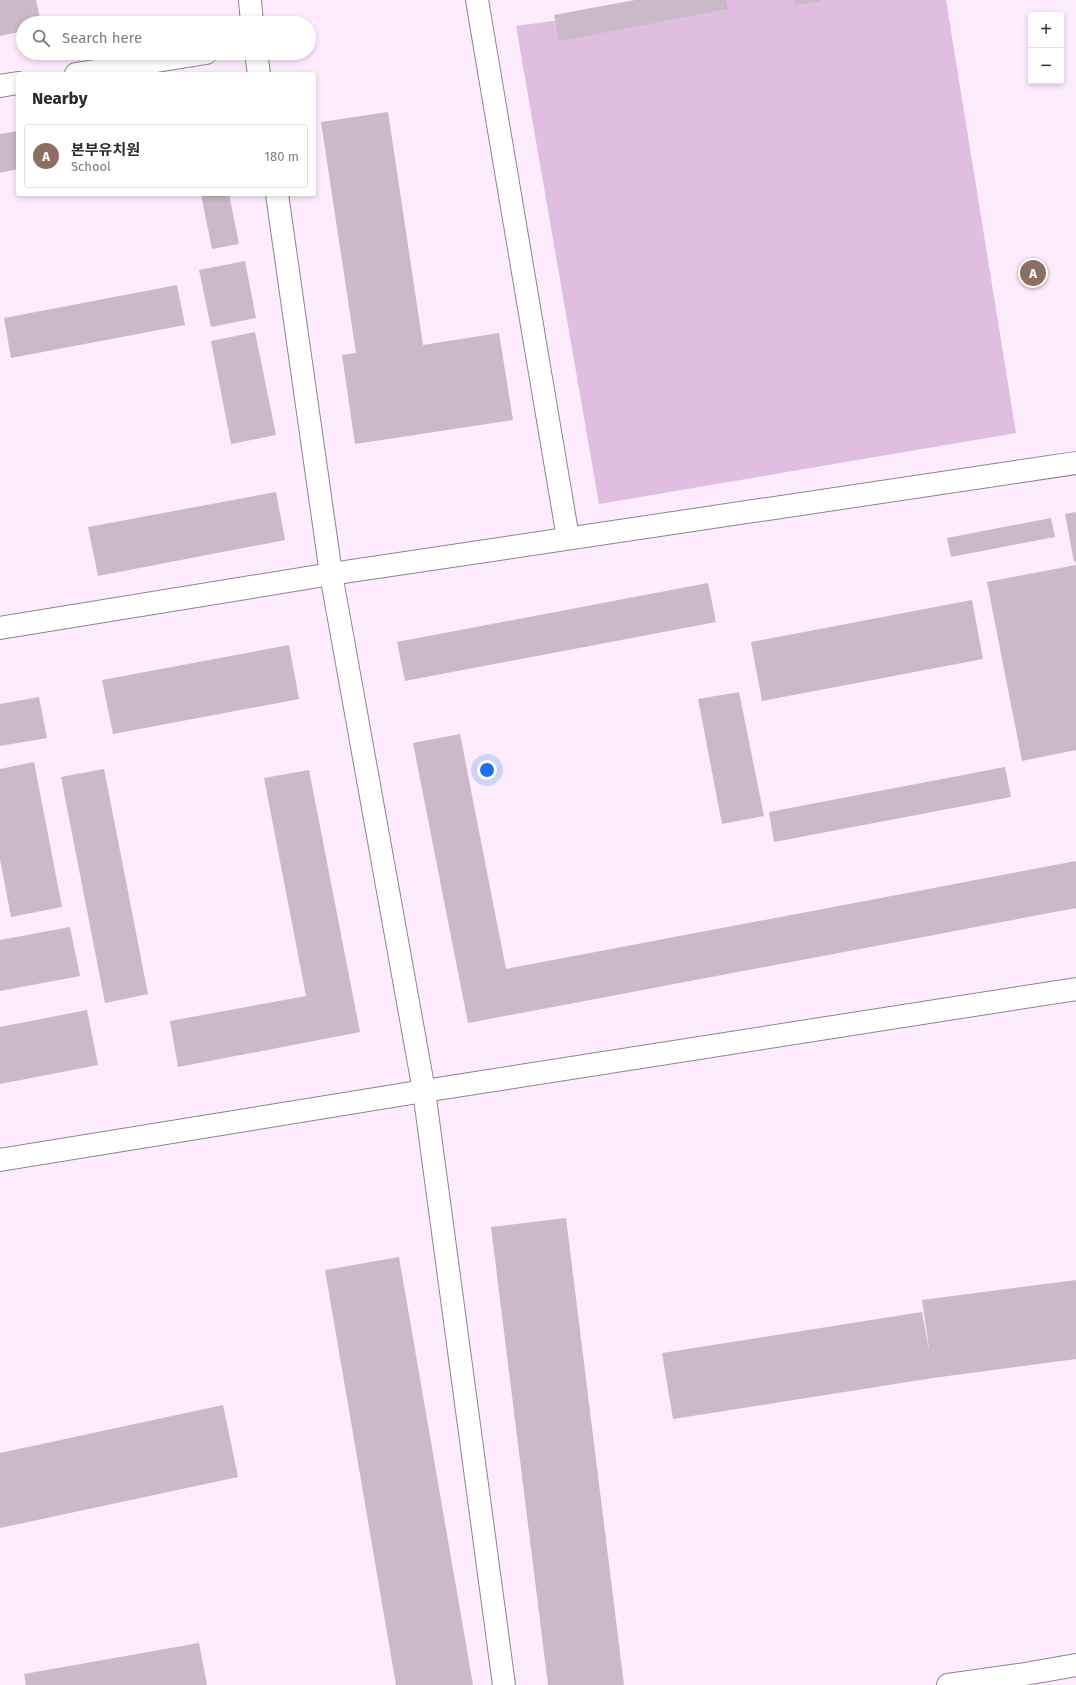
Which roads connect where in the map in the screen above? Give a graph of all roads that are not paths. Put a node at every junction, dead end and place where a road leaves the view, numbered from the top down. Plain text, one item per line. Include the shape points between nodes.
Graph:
1 (250, 0) edge
2 (477, 0) edge
3 (251, 16) edge
4 (163, 60) edge
5 (257, 60) edge
6 (88, 72) edge
7 (259, 72) edge
8 (16, 83) edge
9 (0, 86) edge
10 (277, 196) edge
11 (1076, 463) edge
12 (568, 538) junction
13 (331, 574) junction
14 (0, 628) edge
15 (1076, 989) edge
16 (424, 1091) junction
17 (0, 1160) edge
18 (1076, 1665) edge
19 (1020, 1680) edge
20 (504, 1685) edge
21 (948, 1685) edge

1 - 3 street
2 - 12 street
4 - 6 street
5 - 7 street
8 - 9 street
10 - 13 street
11 - 12 street
12 - 13 street
13 - 14 street
13 - 16 street
15 - 16 street
16 - 17 street
16 - 20 street
18 - 19 street
19 - 21 street

